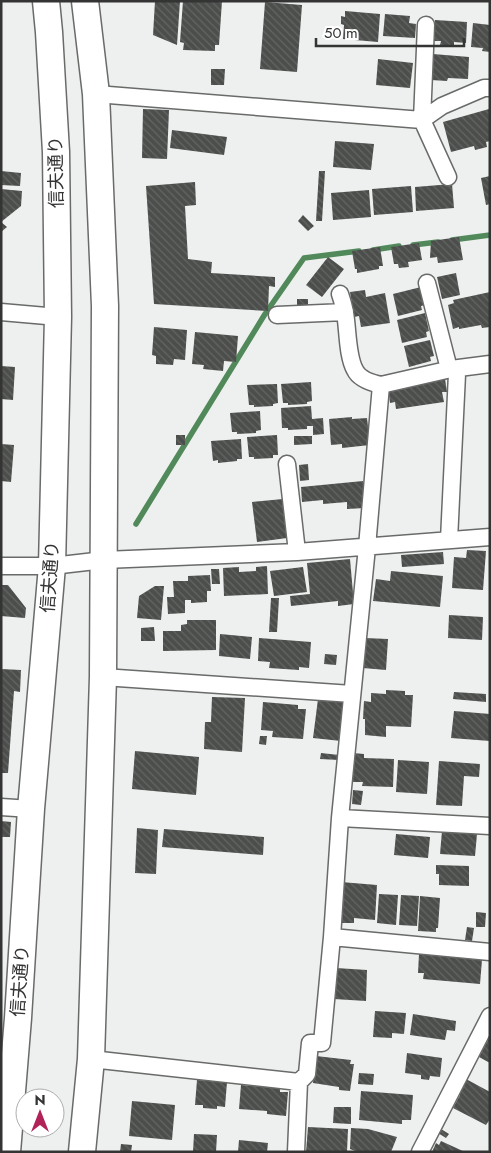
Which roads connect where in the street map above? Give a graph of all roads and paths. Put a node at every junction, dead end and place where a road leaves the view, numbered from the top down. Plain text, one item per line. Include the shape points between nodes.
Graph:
1 (46, 1) edge
2 (85, 1) edge
3 (426, 25) dead end
4 (490, 88) edge
5 (96, 94) junction
6 (422, 120) junction
7 (448, 177) dead end
8 (427, 283) dead end
9 (340, 294) dead end
10 (1, 312) edge
11 (345, 312) junction
12 (277, 315) dead end
13 (58, 317) junction
14 (490, 364) edge
15 (452, 369) junction
16 (381, 384) junction
17 (287, 464) dead end
18 (490, 537) edge
19 (449, 540) junction
20 (368, 547) junction
21 (297, 552) junction
22 (104, 560) junction
23 (1, 566) edge
24 (52, 566) junction
25 (103, 677) junction
26 (352, 694) junction
27 (1, 807) edge
28 (31, 809) junction
29 (340, 818) junction
30 (490, 826) edge
31 (332, 938) junction
32 (490, 952) edge
33 (490, 1016) edge
34 (91, 1059) junction
35 (299, 1082) junction
36 (7, 1152) edge
37 (82, 1152) edge
38 (296, 1152) edge
39 (420, 1152) edge

1 - 13 highway, 信夫通り via 56,152
2 - 5 highway
3 - 6 street
4 - 6 street via 442,106
5 - 6 street
5 - 22 highway via 105,306
6 - 7 street
8 - 15 street via 448,365
9 - 11 street
10 - 13 street
11 - 12 street
11 - 16 street via 354,370 366,380
13 - 24 highway, 信夫通り
14 - 15 street
15 - 16 street
15 - 19 street via 457,374
16 - 20 street
17 - 21 street
18 - 19 street
19 - 20 street
20 - 21 street
20 - 26 street
21 - 22 street
22 - 24 street
22 - 25 highway
23 - 24 street
24 - 28 highway, 信夫通り
25 - 26 street
25 - 34 highway
26 - 29 street
27 - 28 street
28 - 36 highway, 信夫通り
29 - 30 street
29 - 31 street
31 - 32 street
31 - 35 street via 322,1043 310,1043 307,1074
33 - 39 street
34 - 35 street
34 - 37 highway
35 - 38 street

